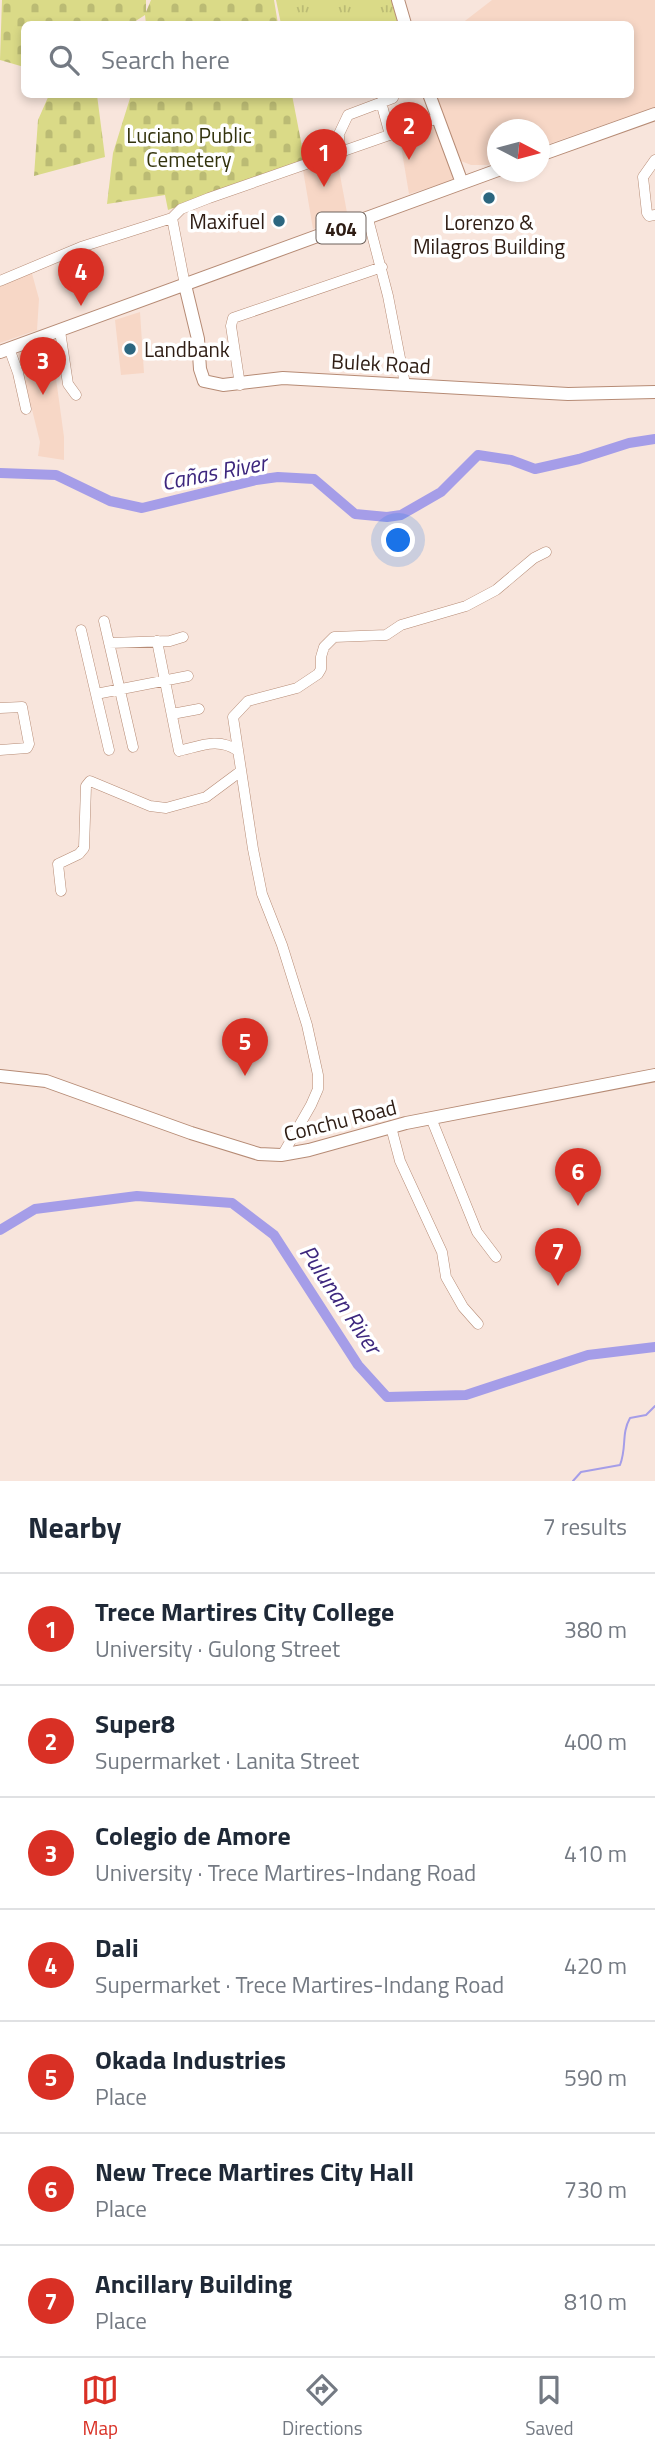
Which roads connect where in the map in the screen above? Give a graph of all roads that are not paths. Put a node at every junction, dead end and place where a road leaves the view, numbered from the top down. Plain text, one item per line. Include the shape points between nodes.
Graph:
1 (398, 0) edge
2 (404, 21) edge
3 (391, 98) edge
4 (430, 98) edge
5 (381, 102) junction
6 (655, 114) edge
7 (438, 118) junction
8 (390, 135) junction
9 (550, 151) edge
10 (339, 153) junction
11 (655, 160) edge
12 (487, 174) edge
13 (462, 183) junction
14 (655, 215) edge
15 (172, 218) junction
16 (368, 219) junction
17 (382, 268) junction
18 (0, 281) edge
19 (185, 285) junction
20 (60, 331) junction
21 (4, 350) edge
22 (405, 384) junction
23 (240, 385) junction
24 (655, 392) edge
25 (76, 395) dead end
26 (26, 409) dead end
27 (546, 552) dead end
28 (104, 621) dead end
29 (81, 630) dead end
30 (183, 638) dead end
31 (157, 641) junction
32 (110, 643) junction
33 (188, 676) dead end
34 (165, 681) junction
35 (119, 688) junction
36 (96, 694) junction
37 (0, 709) edge
38 (199, 709) dead end
39 (172, 714) junction
40 (133, 747) dead end
41 (0, 748) edge
42 (109, 750) dead end
43 (238, 751) junction
44 (241, 771) junction
45 (61, 891) dead end
46 (655, 1075) edge
47 (0, 1076) edge
48 (431, 1118) junction
49 (391, 1127) junction
50 (283, 1154) junction
51 (496, 1257) dead end
52 (478, 1324) dead end

1 - 2 main road
3 - 5 street
4 - 7 main road
5 - 8 street
5 - 10 street via 348,115
6 - 9 main road
7 - 8 street
7 - 13 main road
8 - 10 street
10 - 15 street via 209,198 181,209
11 - 14 street via 643,177 646,213
12 - 13 main road, 404
13 - 16 main road, 404
15 - 18 street via 81,247
15 - 19 street
16 - 17 street
16 - 19 main road, 404
17 - 22 street
17 - 23 street via 233,318
19 - 20 main road, 404
19 - 23 main road, Bulek Road via 202,378 210,384
20 - 21 main road, 404
20 - 25 street via 68,384
21 - 26 street via 18,373
22 - 23 main road, Bulek Road via 283,378
22 - 24 main road, Bulek Road via 568,394
27 - 43 street via 496,590 466,606 401,625 386,635 334,637 324,646 318,674 297,688 248,701 242,707 233,722
28 - 32 street
29 - 36 street
30 - 31 street
31 - 32 street
31 - 34 street
32 - 35 street
33 - 34 street
34 - 35 street
34 - 39 street
35 - 36 street
35 - 40 street
36 - 42 street
37 - 41 street via 22,708 29,744 27,748
38 - 39 street
39 - 43 street via 179,751 216,743 229,744
43 - 44 street
44 - 45 street via 206,797 166,808 90,781 86,786 84,848 58,864
44 - 50 street via 262,894 307,1025 318,1075 311,1105
46 - 48 main road, Conchu Road
47 - 50 main road, Conchu Road via 46,1082 191,1133 259,1153
48 - 49 main road, Conchu Road
48 - 51 street via 477,1232
49 - 50 main road, Conchu Road
49 - 52 street via 400,1161 442,1252 446,1277

